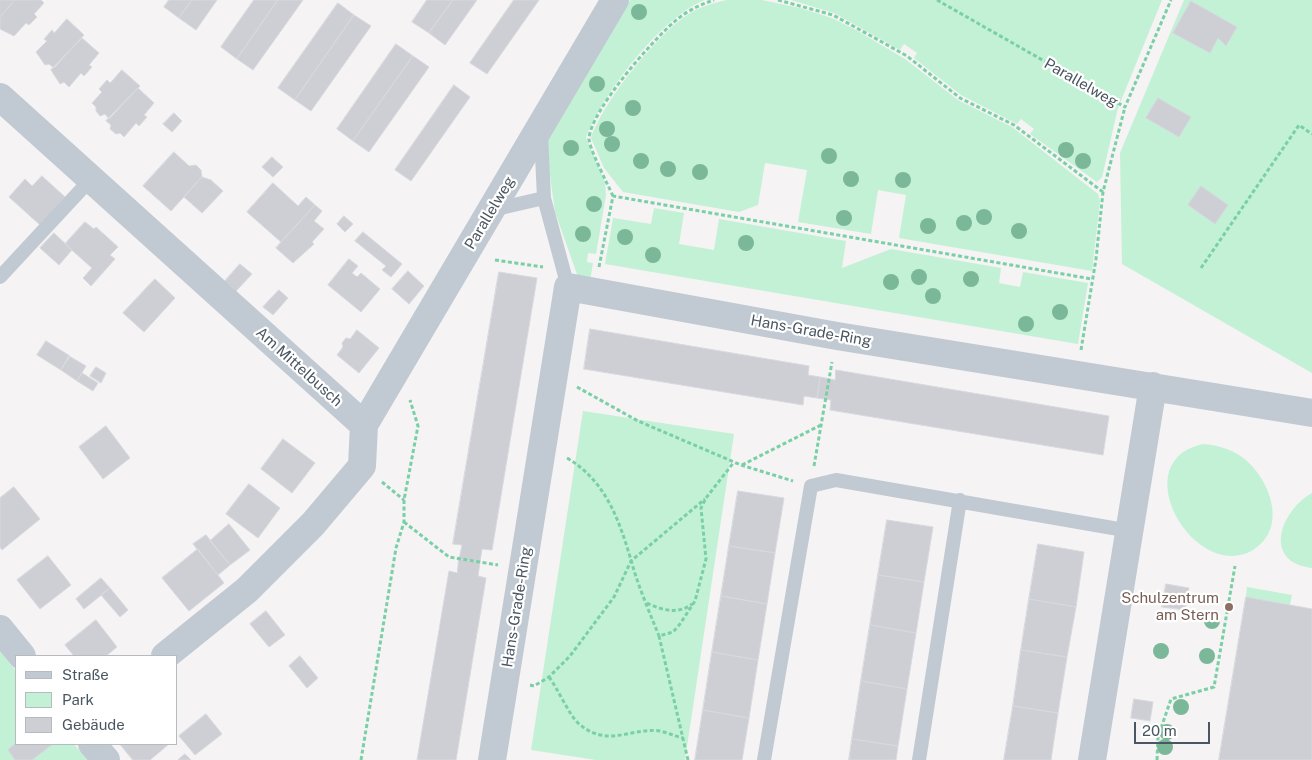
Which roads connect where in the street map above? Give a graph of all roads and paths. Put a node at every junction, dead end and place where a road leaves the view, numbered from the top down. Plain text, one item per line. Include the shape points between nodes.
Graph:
1 (615, 0) edge
2 (714, 0) edge
3 (778, 0) edge
4 (937, 0) edge
5 (1171, 0) edge
6 (0, 97) edge
7 (1124, 108) junction
8 (540, 127) junction
9 (1312, 134) edge
10 (91, 179) junction
11 (1103, 192) junction
12 (613, 196) junction
13 (544, 198) junction
14 (487, 218) junction
15 (495, 260) junction
16 (489, 266) dead end
17 (1201, 268) dead end
18 (0, 277) edge
19 (566, 279) junction
20 (1092, 279) junction
21 (595, 292) junction
22 (1077, 373) junction
23 (554, 377) junction
24 (830, 379) dead end
25 (1153, 386) junction
26 (408, 393) dead end
27 (1312, 413) edge
28 (364, 425) junction
29 (822, 425) junction
30 (543, 444) junction
31 (734, 462) junction
32 (742, 465) junction
33 (811, 486) junction
34 (706, 498) junction
35 (960, 500) junction
36 (404, 522) junction
37 (1130, 531) junction
38 (631, 561) junction
39 (480, 562) dead end
40 (1235, 566) dead end
41 (695, 601) junction
42 (646, 602) junction
43 (0, 629) edge
44 (659, 636) junction
45 (21, 655) edge
46 (166, 655) edge
47 (549, 677) junction
48 (505, 682) junction
49 (683, 738) junction
50 (93, 745) edge
51 (106, 760) edge
52 (361, 760) edge
53 (492, 760) edge
54 (688, 760) edge
55 (764, 760) edge
56 (919, 760) edge
57 (1092, 760) edge
58 (1157, 760) edge

1 - 8 street, Parallelweg
2 - 12 path via 686,12 673,22 622,79 599,114 589,140
3 - 11 path via 833,15 907,56 960,98 1014,125
4 - 7 path, Parallelweg
5 - 7 path, Parallelweg
6 - 10 street, Am Mittelbusch
7 - 11 path
8 - 13 lane
8 - 14 street, Parallelweg
9 - 17 path via 1299,125
10 - 18 lane
10 - 28 street, Am Mittelbusch
11 - 20 path
12 - 20 path
12 - 21 path
13 - 14 lane
13 - 19 lane
14 - 15 path
14 - 28 street, Parallelweg
15 - 16 path
15 - 19 path
19 - 21 street, Hans-Grade-Ring
19 - 23 street, Hans-Grade-Ring
20 - 22 path
21 - 22 street, Hans-Grade-Ring via 837,336
22 - 25 street, Hans-Grade-Ring
23 - 30 street, Hans-Grade-Ring
23 - 31 path via 638,421
24 - 29 path
25 - 27 street, Hans-Grade-Ring
25 - 37 street
26 - 36 path via 418,426 404,500
28 - 46 street via 362,466 314,524 247,590
29 - 32 path
29 - 33 path
30 - 38 path via 577,464 608,497
30 - 48 street, Hans-Grade-Ring
31 - 32 path
31 - 34 path
32 - 33 path
33 - 35 lane via 836,480
33 - 55 lane
34 - 38 path
34 - 41 path via 701,508 706,559
35 - 37 lane
35 - 56 lane
36 - 39 path via 449,557
36 - 52 path via 396,548
37 - 57 street
38 - 42 path
38 - 47 path via 614,597 570,656
40 - 58 path via 1214,686 1171,699 1158,736
41 - 42 path via 690,606 670,611
41 - 44 path via 673,632
42 - 44 path
43 - 45 street
44 - 49 path
47 - 48 path via 534,686
47 - 49 path via 577,722 598,734 628,736 659,731
48 - 53 street, Hans-Grade-Ring
49 - 54 path
50 - 51 street

